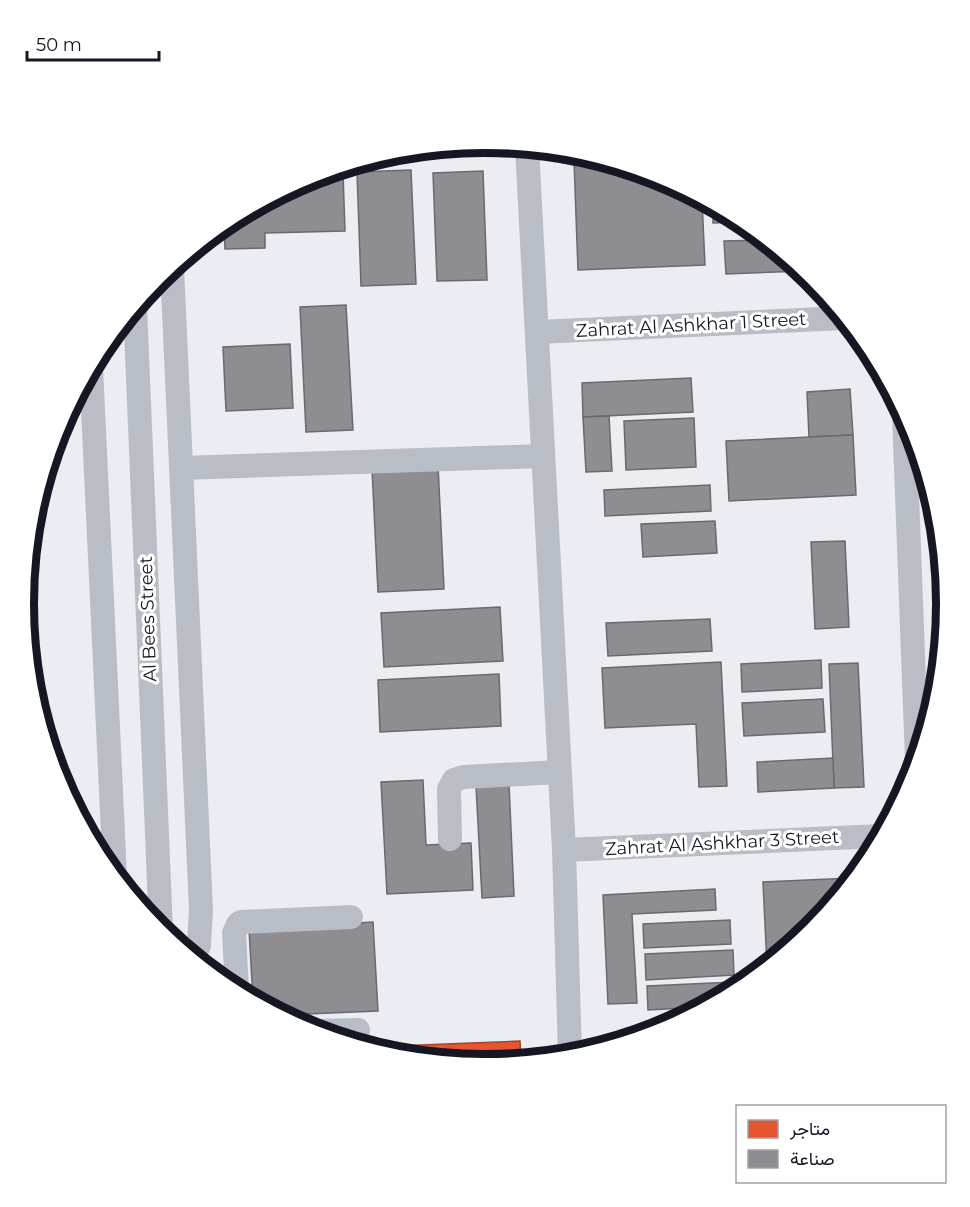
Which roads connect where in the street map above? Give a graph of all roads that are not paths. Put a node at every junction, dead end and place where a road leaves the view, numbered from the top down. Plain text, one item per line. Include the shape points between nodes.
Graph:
1 (527, 155) edge
2 (173, 279) edge
3 (834, 318) edge
4 (136, 319) edge
5 (537, 332) junction
6 (92, 384) edge
7 (905, 441) edge
8 (543, 456) junction
9 (182, 468) junction
10 (916, 734) edge
11 (559, 772) junction
12 (871, 836) edge
13 (450, 839) dead end
14 (564, 850) junction
15 (114, 860) edge
16 (160, 916) edge
17 (351, 917) dead end
18 (197, 950) edge
19 (236, 979) edge
20 (358, 1029) dead end
21 (340, 1030) edge
22 (570, 1046) edge

1 - 5 street
2 - 9 street
3 - 5 street, Zahrat Al Ashkhar 1 Street
4 - 16 street, Al Bees Street
5 - 8 street
6 - 15 street
7 - 10 street
8 - 9 street
8 - 11 street
9 - 18 street via 201,910
11 - 13 street via 454,780 449,789
11 - 14 street
12 - 14 street, Zahrat Al Ashkhar 3 Street
14 - 22 street
17 - 19 street via 238,924 234,933
20 - 21 street

